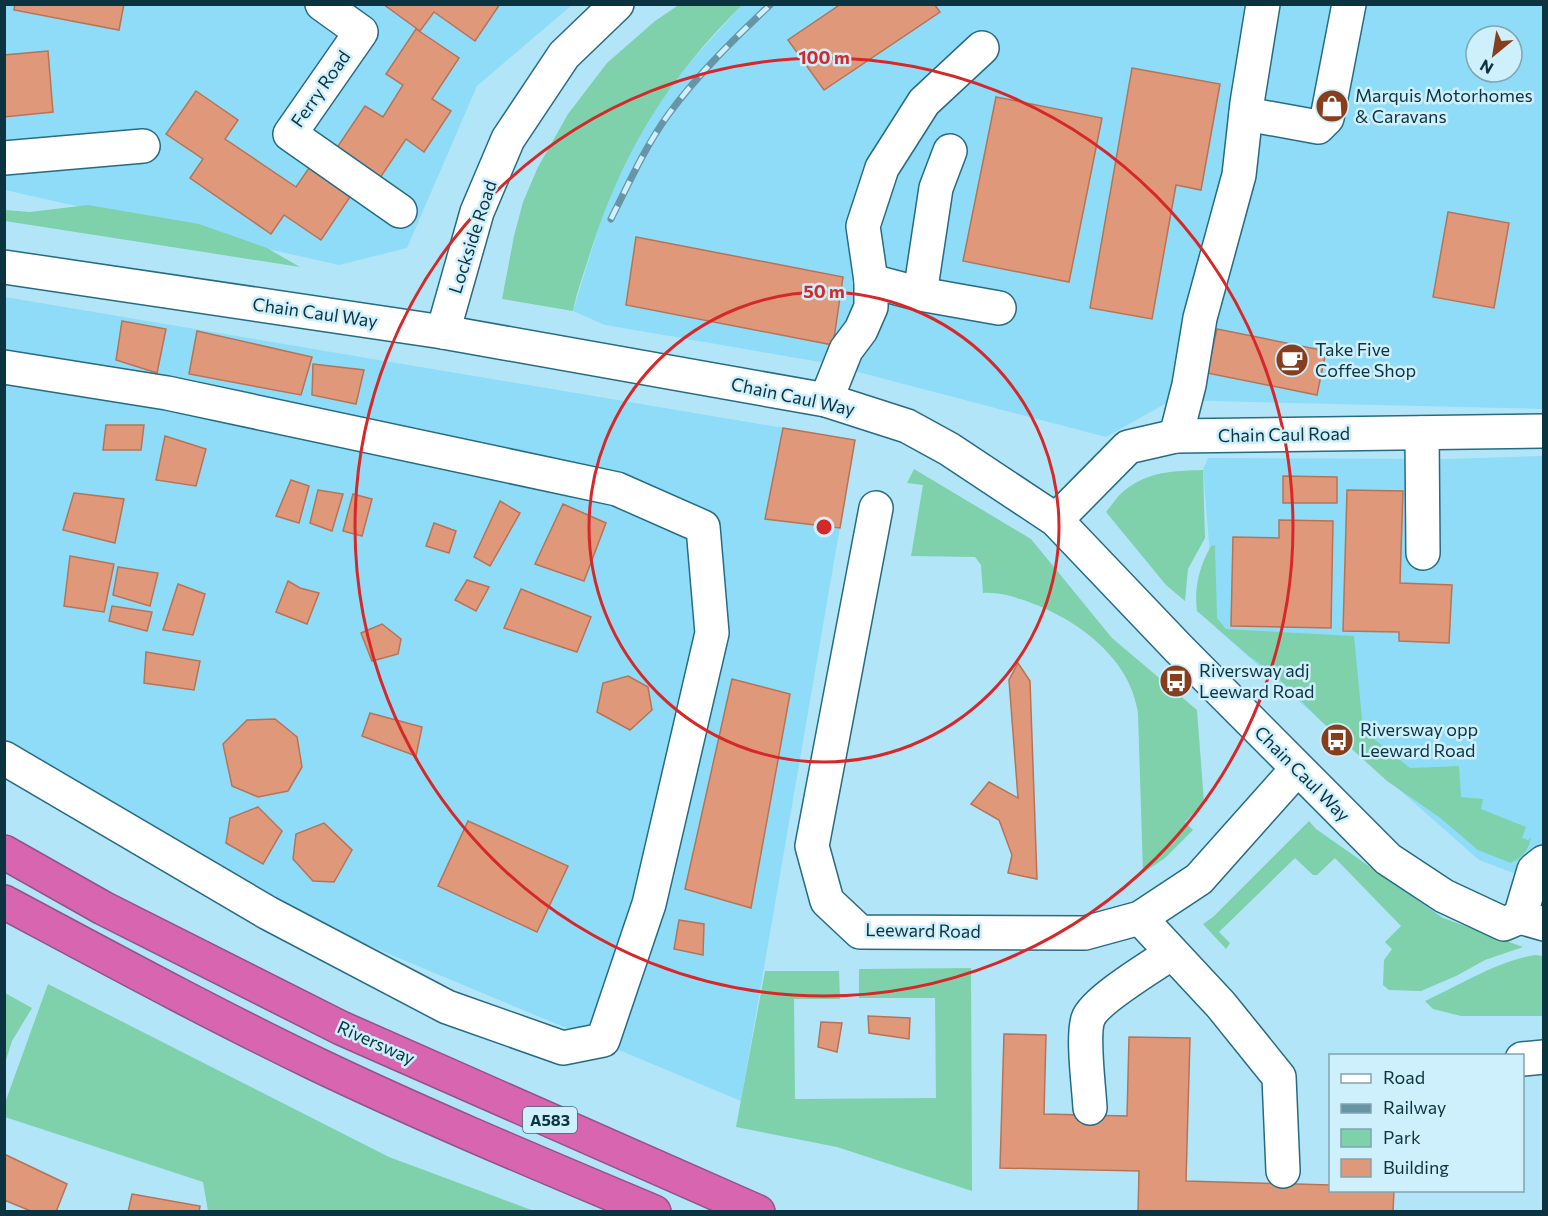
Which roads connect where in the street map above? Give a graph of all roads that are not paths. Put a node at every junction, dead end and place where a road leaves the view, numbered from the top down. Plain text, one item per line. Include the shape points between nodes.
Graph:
1 (322, 4) edge
2 (617, 4) edge
3 (1263, 4) edge
4 (1349, 4) edge
5 (982, 48) dead end
6 (1246, 114) junction
7 (143, 146) dead end
8 (950, 151) dead end
9 (4, 158) edge
10 (400, 212) dead end
11 (4, 267) edge
12 (871, 281) junction
13 (920, 294) junction
14 (999, 308) dead end
15 (443, 332) junction
16 (4, 367) edge
17 (826, 400) junction
18 (1544, 431) edge
19 (1422, 433) junction
20 (1176, 436) junction
21 (876, 507) dead end
22 (1056, 520) junction
23 (1423, 553) dead end
24 (4, 758) edge
25 (1297, 769) junction
26 (4, 852) edge
27 (1544, 862) edge
28 (4, 902) edge
29 (1140, 918) junction
30 (1532, 921) edge
31 (1172, 953) junction
32 (1544, 1058) edge
33 (1524, 1059) edge
34 (1090, 1108) dead end
35 (1283, 1171) dead end
36 (654, 1212) edge
37 (758, 1212) edge

1 - 10 street, Ferry Road via 360,32 290,134
2 - 15 street, Lockside Road via 564,55 508,139 477,212
3 - 6 street
4 - 6 street via 1327,118 1318,127
5 - 12 street via 924,102 882,168 863,226
6 - 20 street via 1239,176 1200,318
7 - 9 street
8 - 13 street via 936,188
11 - 15 street, Chain Caul Way
12 - 13 street
12 - 17 street via 871,307 846,350
13 - 14 street
15 - 17 street, Chain Caul Way
16 - 24 street via 167,393 617,489 703,527 712,633 649,904 603,1040 563,1048 447,1007 268,913
17 - 22 street, Chain Caul Way via 907,426
18 - 19 street, Chain Caul Road
19 - 20 street, Chain Caul Road
19 - 23 street
20 - 22 street, Chain Caul Road via 1128,447
21 - 29 street, Leeward Road via 812,846 827,901 860,932 1085,933
22 - 25 street, Chain Caul Way
25 - 29 street, Leeward Road via 1199,879
25 - 30 street, Chain Caul Way via 1388,859 1444,896 1504,924
26 - 37 highway, Riversway / A583 via 103,908 341,1028
27 - 30 street via 1534,870
28 - 36 highway, A583 via 315,1064
29 - 31 street
31 - 34 street via 1110,995 1088,1018
31 - 35 street via 1221,1005 1279,1077
32 - 33 street

